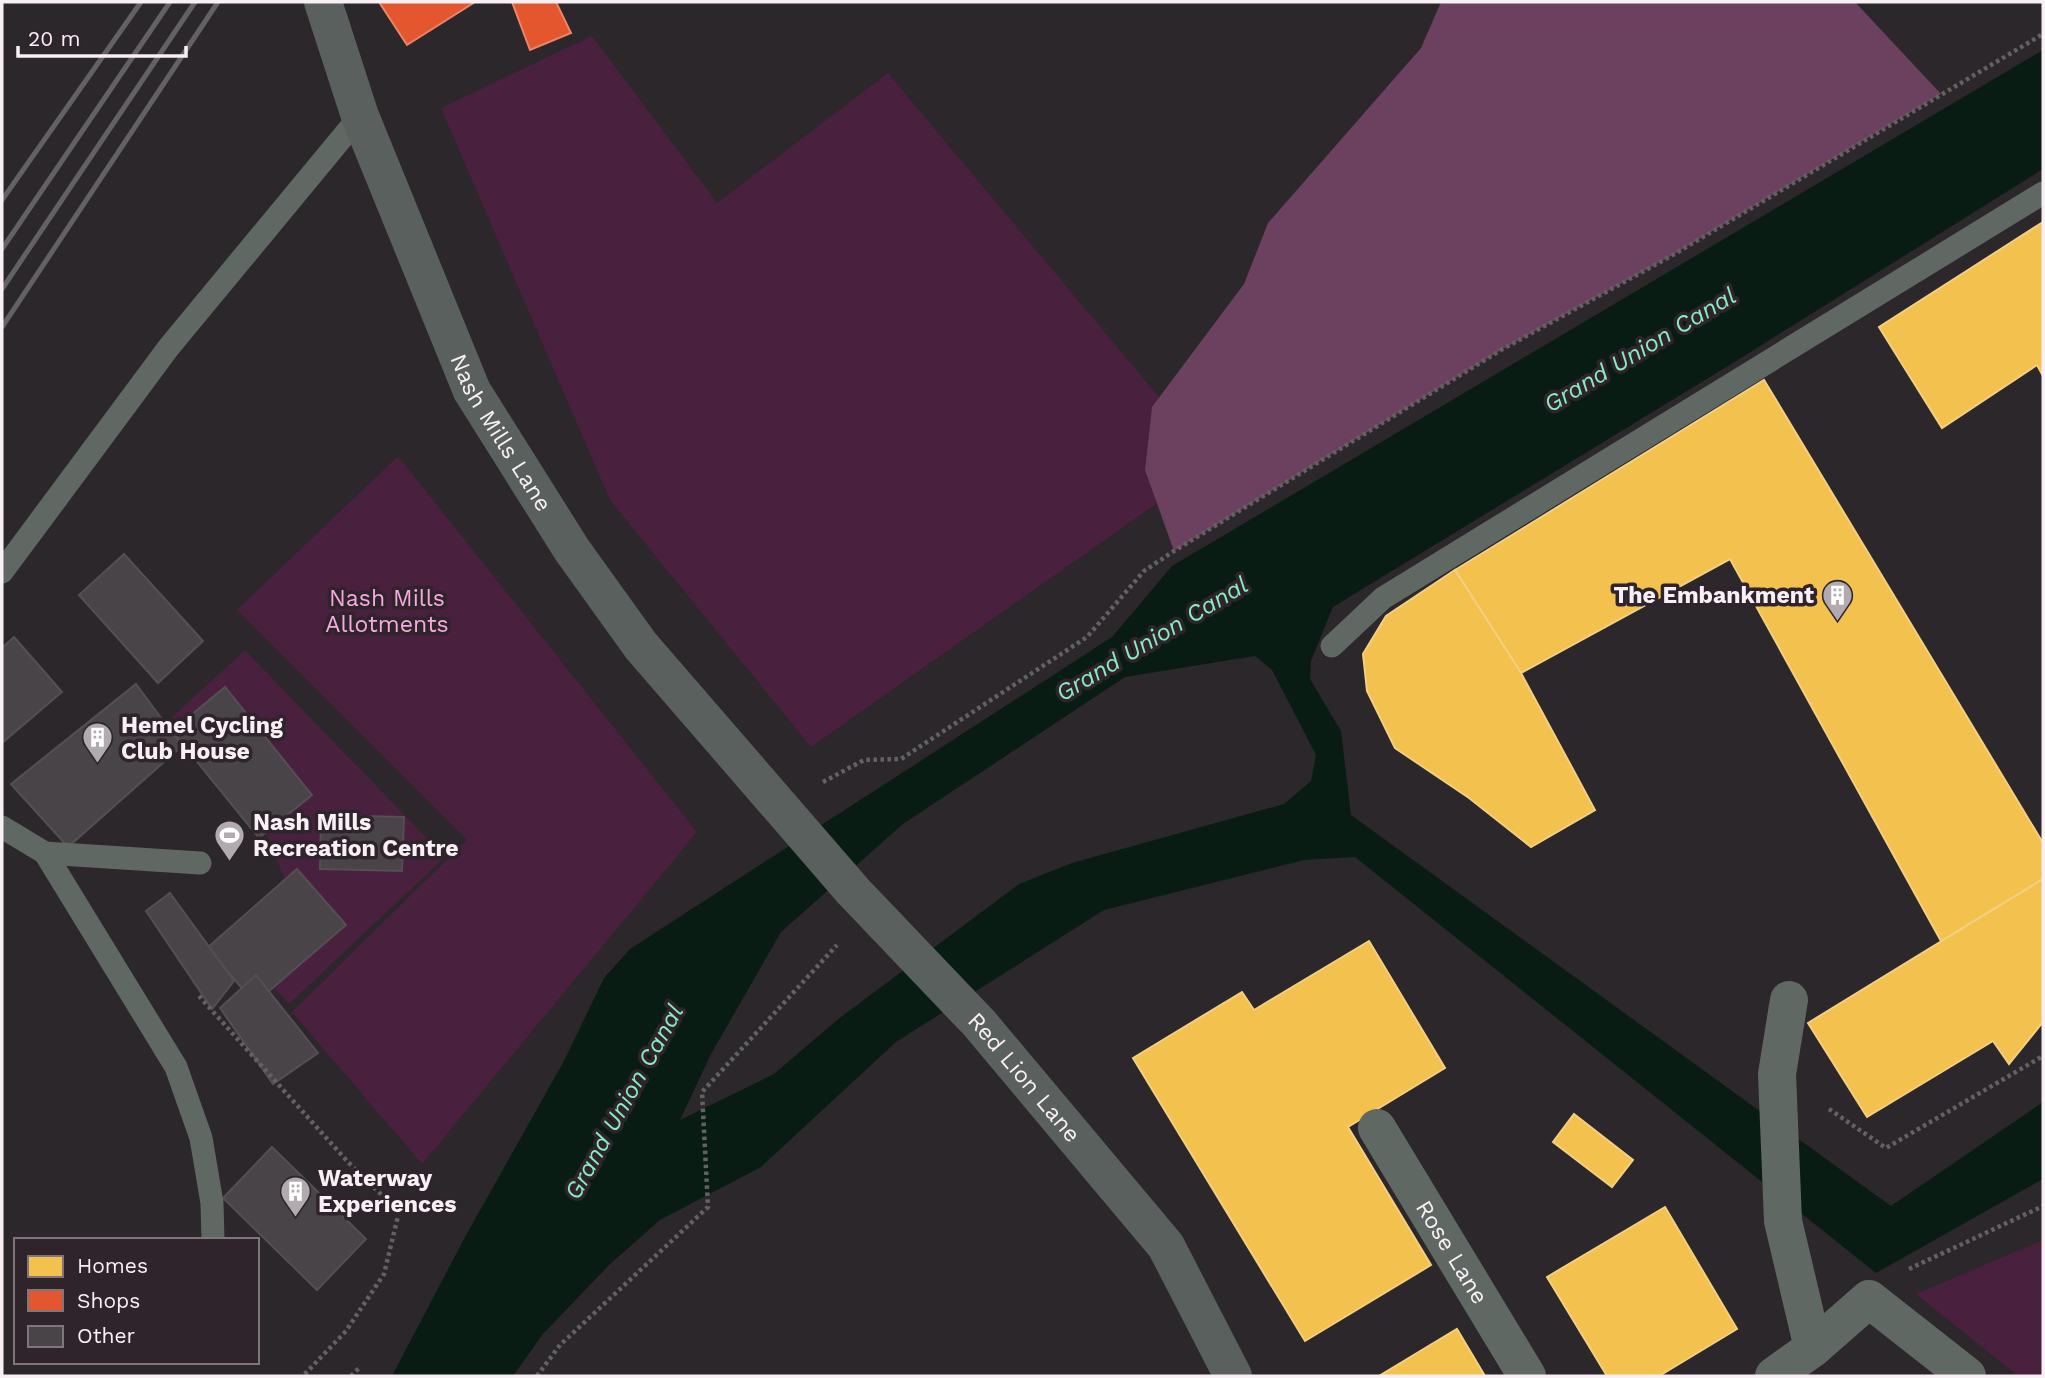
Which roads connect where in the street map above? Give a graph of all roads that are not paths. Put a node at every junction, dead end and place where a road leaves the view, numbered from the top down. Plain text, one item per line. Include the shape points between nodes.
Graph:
1 (323, 2) edge
2 (360, 116) junction
3 (2043, 192) edge
4 (2, 572) edge
5 (1332, 646) dead end
6 (779, 806) joint
7 (2, 827) edge
8 (45, 853) junction
9 (200, 863) dead end
10 (1789, 1000) dead end
11 (1377, 1128) dead end
12 (213, 1238) edge
13 (1813, 1348) junction
14 (1233, 1376) edge
15 (1527, 1376) edge
16 (1774, 1376) edge
17 (1966, 1376) edge

1 - 2 street, Nash Mills Lane
2 - 4 lane via 169,347
2 - 6 street, Nash Mills Lane via 472,391 572,550 641,646
3 - 5 lane via 1383,598
6 - 14 street, Red Lion Lane via 979,1023 1166,1246
7 - 8 lane
8 - 9 lane
8 - 12 lane via 176,1067 201,1138
10 - 13 street via 1777,1089 1783,1221
11 - 15 street, Rose Lane
13 - 16 street
13 - 17 street via 1869,1299

